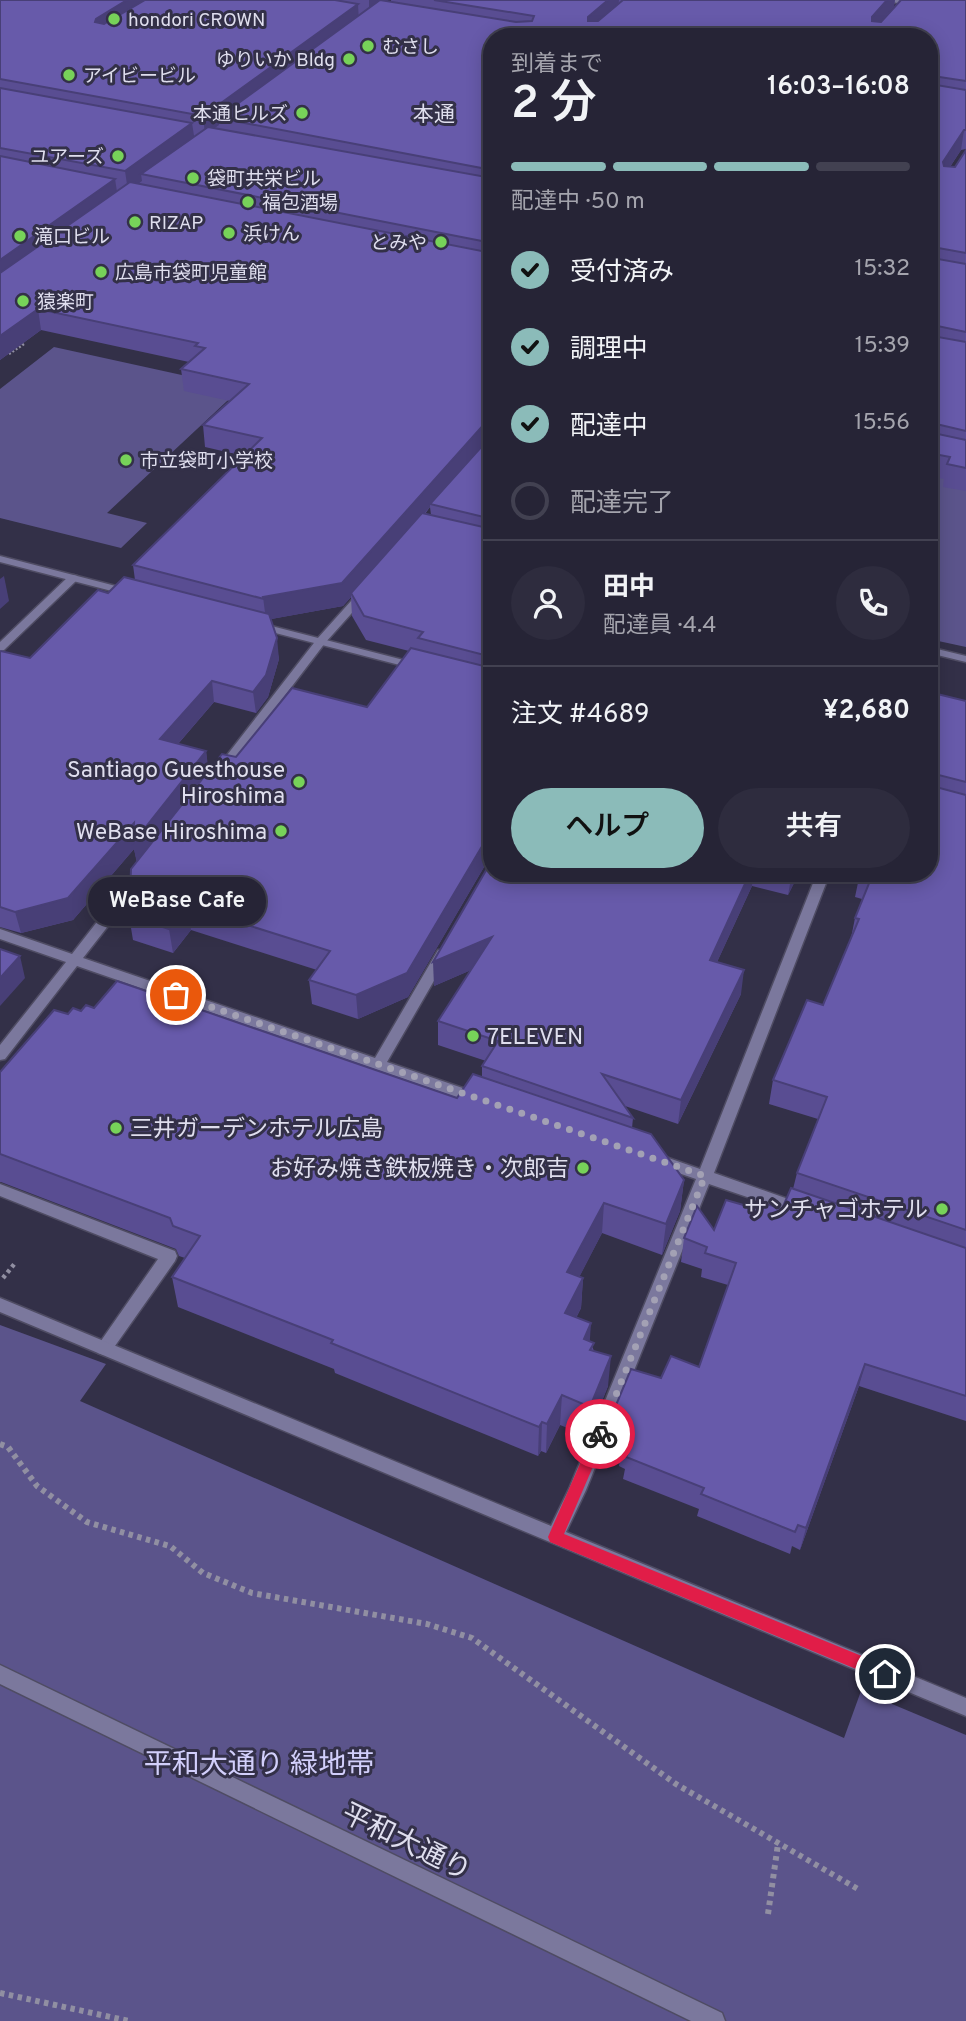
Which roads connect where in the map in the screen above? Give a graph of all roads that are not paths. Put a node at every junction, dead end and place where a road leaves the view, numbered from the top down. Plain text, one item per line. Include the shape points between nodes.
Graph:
1 (885, 0) edge
2 (904, 3) junction
3 (929, 6) edge
4 (896, 11) edge
5 (0, 559) edge
6 (73, 578) junction
7 (375, 582) edge
8 (139, 595) edge
9 (244, 622) edge
10 (321, 641) junction
11 (0, 648) edge
12 (938, 652) edge
13 (966, 659) edge
14 (430, 670) edge
15 (216, 778) edge
16 (150, 864) edge
17 (820, 882) edge
18 (0, 933) edge
19 (452, 937) edge
20 (75, 960) junction
21 (0, 1055) edge
22 (379, 1065) junction
23 (496, 1105) edge
24 (640, 1154) edge
25 (705, 1176) junction
26 (0, 1190) edge
27 (821, 1216) edge
28 (0, 1305) edge
29 (104, 1348) junction
30 (555, 1537) junction
31 (0, 1674) edge
32 (966, 1707) edge
33 (714, 2021) edge

1 - 2 street
2 - 3 street
2 - 4 street
5 - 6 street
6 - 8 street
6 - 11 street
7 - 10 street
9 - 10 street
10 - 14 street
10 - 15 street
12 - 13 street
16 - 20 street
17 - 25 street
18 - 20 street
19 - 22 street
20 - 21 street
20 - 22 street
22 - 23 street
24 - 25 street
25 - 27 street
25 - 30 street
26 - 29 street via 169,1256
28 - 29 street
29 - 30 street
30 - 32 street
31 - 33 street, 平和大通り

